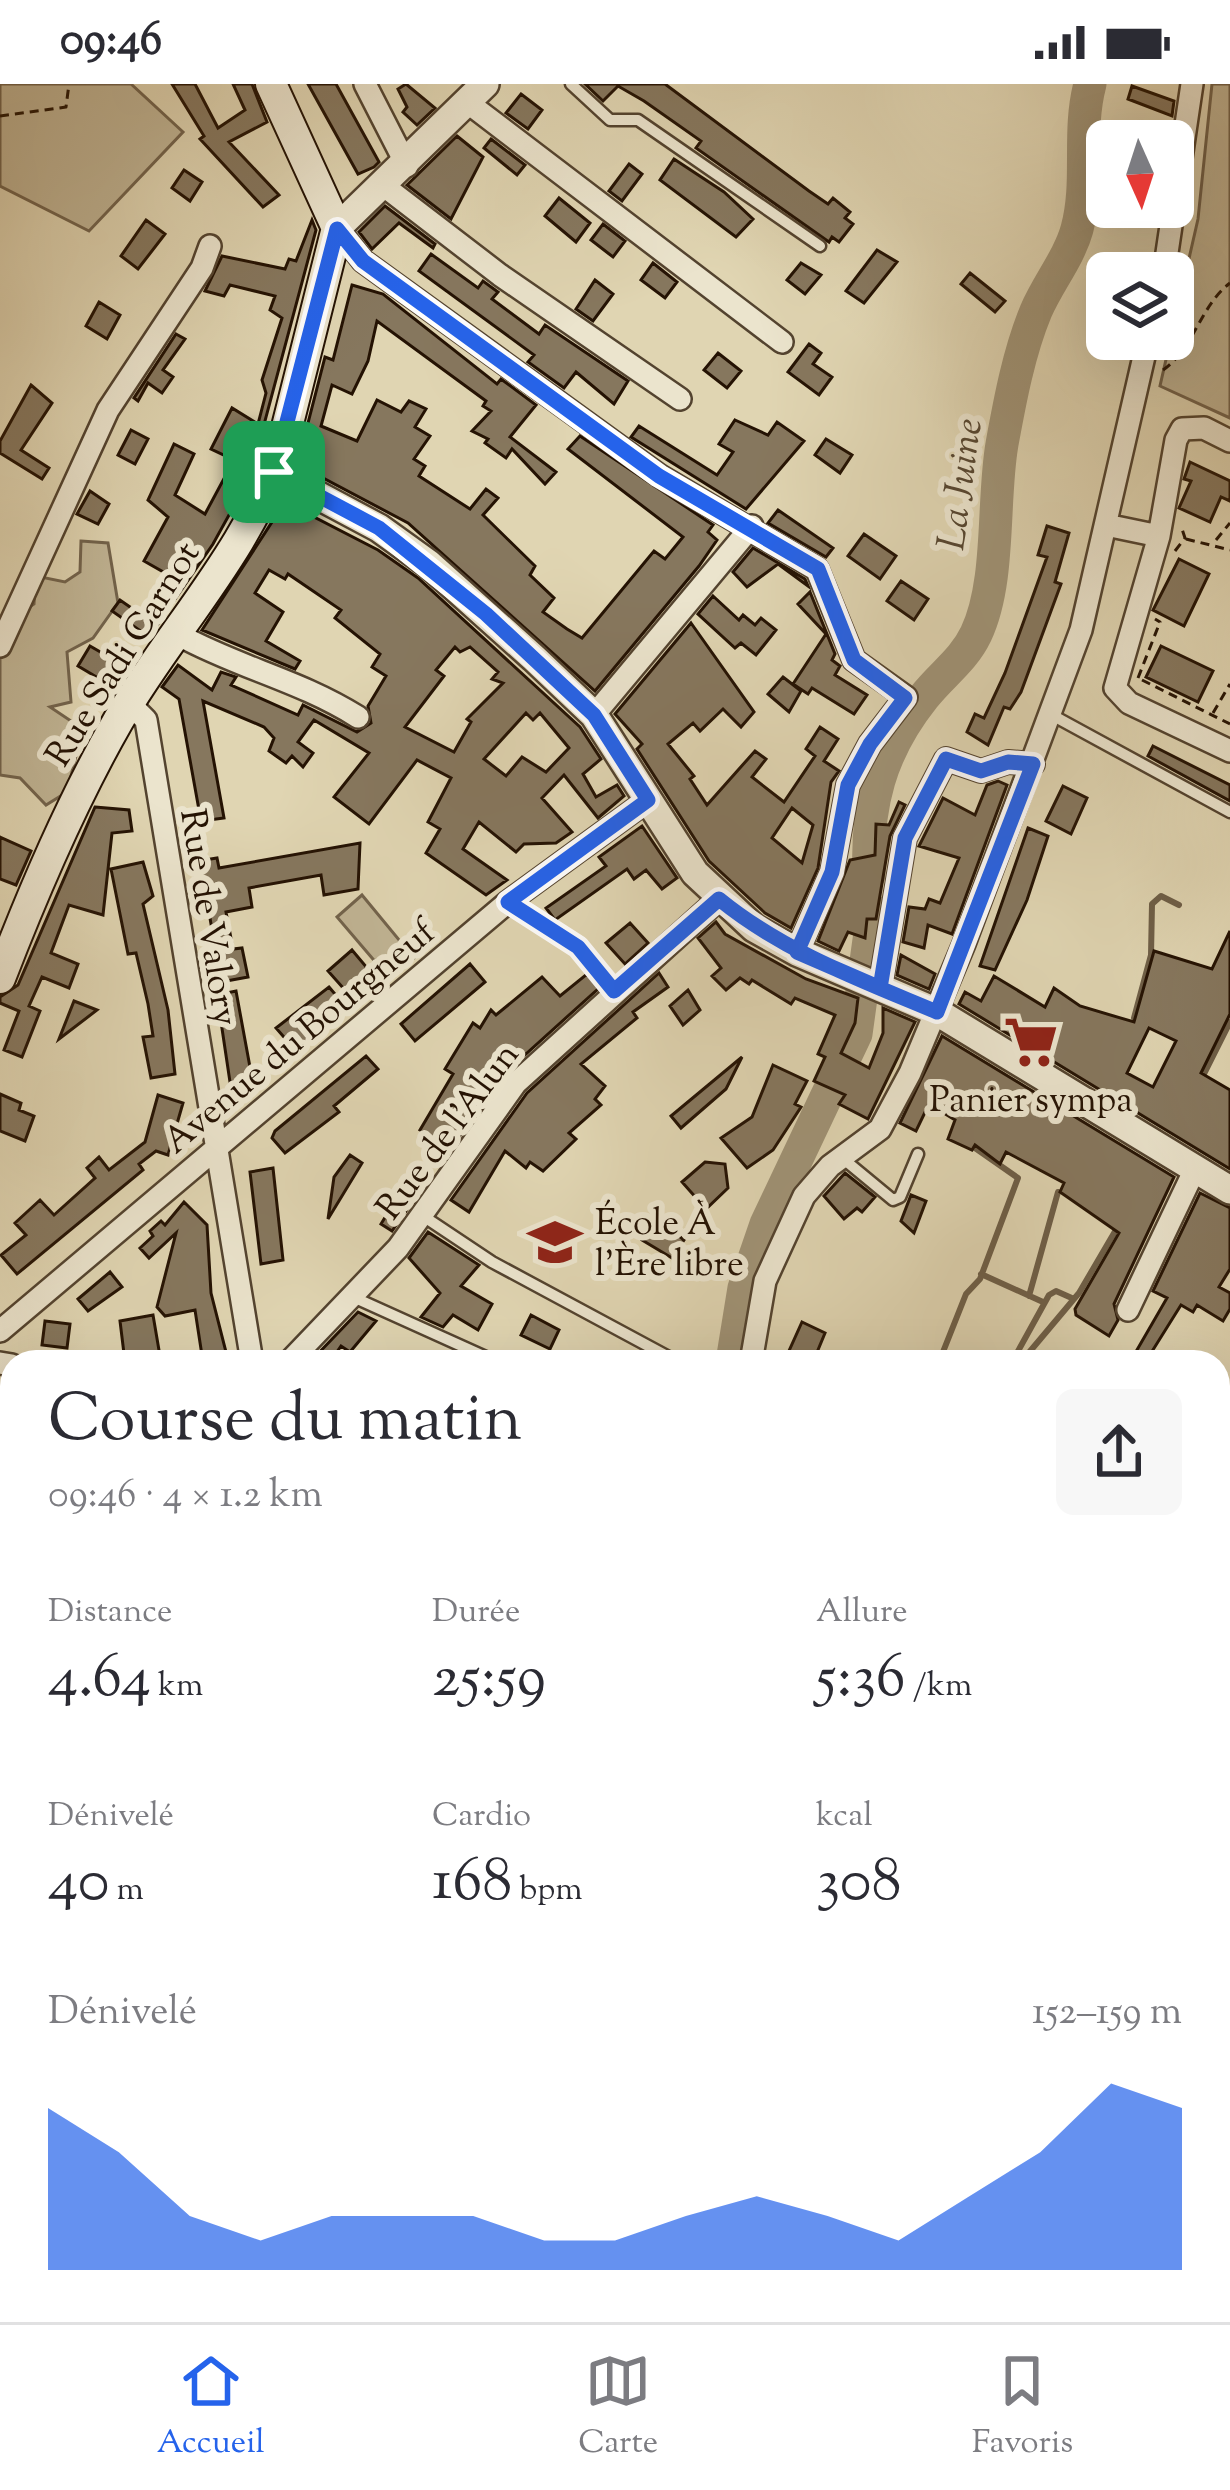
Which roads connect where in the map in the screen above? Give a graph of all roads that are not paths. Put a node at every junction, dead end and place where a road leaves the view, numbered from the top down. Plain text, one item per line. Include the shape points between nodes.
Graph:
1 (271, 84) edge
2 (364, 84) edge
3 (571, 84) edge
4 (1192, 84) edge
5 (476, 93) edge
6 (407, 166) junction
7 (384, 186) junction
8 (337, 229) junction
9 (210, 246) dead end
10 (820, 246) dead end
11 (1167, 252) edge
12 (782, 342) dead end
13 (1143, 360) edge
14 (680, 399) dead end
15 (1230, 441) edge
16 (274, 472) junction
17 (752, 526) junction
18 (1106, 526) junction
19 (1159, 536) junction
20 (179, 635) junction
21 (0, 646) edge
22 (129, 703) junction
23 (1050, 714) junction
24 (594, 715) junction
25 (358, 717) dead end
26 (1230, 751) edge
27 (1033, 764) junction
28 (648, 800) junction
29 (1230, 812) edge
30 (719, 899) junction
31 (508, 902) junction
32 (797, 952) junction
33 (0, 978) edge
34 (869, 983) junction
35 (614, 991) junction
36 (937, 1012) junction
37 (216, 1147) junction
38 (918, 1154) dead end
39 (841, 1157) junction
40 (1175, 1157) junction
41 (1230, 1190) edge
42 (423, 1216) junction
43 (351, 1296) junction
44 (1128, 1310) dead end
45 (0, 1331) edge
46 (250, 1350) edge
47 (300, 1350) edge
48 (470, 1350) edge
49 (656, 1350) edge
50 (752, 1350) edge

1 - 8 main road
2 - 6 street
3 - 10 lane via 610,120 638,120
4 - 11 street
5 - 6 street
5 - 12 street
6 - 7 street
7 - 8 street
7 - 14 street
8 - 16 main road, Rue Sadi Carnot
8 - 17 street via 363,261 611,442
9 - 21 street via 108,410
13 - 18 street
15 - 19 street via 1204,428 1182,429
16 - 20 main road, Rue Sadi Carnot
16 - 24 street via 429,564
17 - 24 street
17 - 32 street via 818,569 854,660 905,698 848,785 832,872
18 - 19 street
18 - 23 street
19 - 26 street via 1114,688 1129,703
20 - 22 main road, Rue Sadi Carnot
20 - 25 street via 290,678
22 - 33 main road, Rue Sadi Carnot via 67,818
22 - 37 street, Rue de Valory via 146,720
23 - 27 street
23 - 29 lane
24 - 28 street
27 - 34 street via 981,771 946,759 905,838
27 - 36 street
28 - 30 street
28 - 31 street, Avenue du Bourgneuf
30 - 32 street
30 - 35 street, Rue de l'Alun
31 - 35 lane via 578,947
31 - 37 street, Avenue du Bourgneuf
32 - 34 street
34 - 36 street
35 - 42 street, Rue de l'Alun via 506,1095
36 - 39 street via 880,1129
36 - 40 street
37 - 45 street, Avenue du Bourgneuf
37 - 46 street, Rue de Valory
38 - 39 lane via 892,1199
39 - 50 street via 804,1196 782,1240 758,1302
40 - 41 street
40 - 44 street
42 - 43 street, Rue de l'Alun
42 - 49 lane
43 - 47 street, Rue de l'Alun
43 - 48 lane

